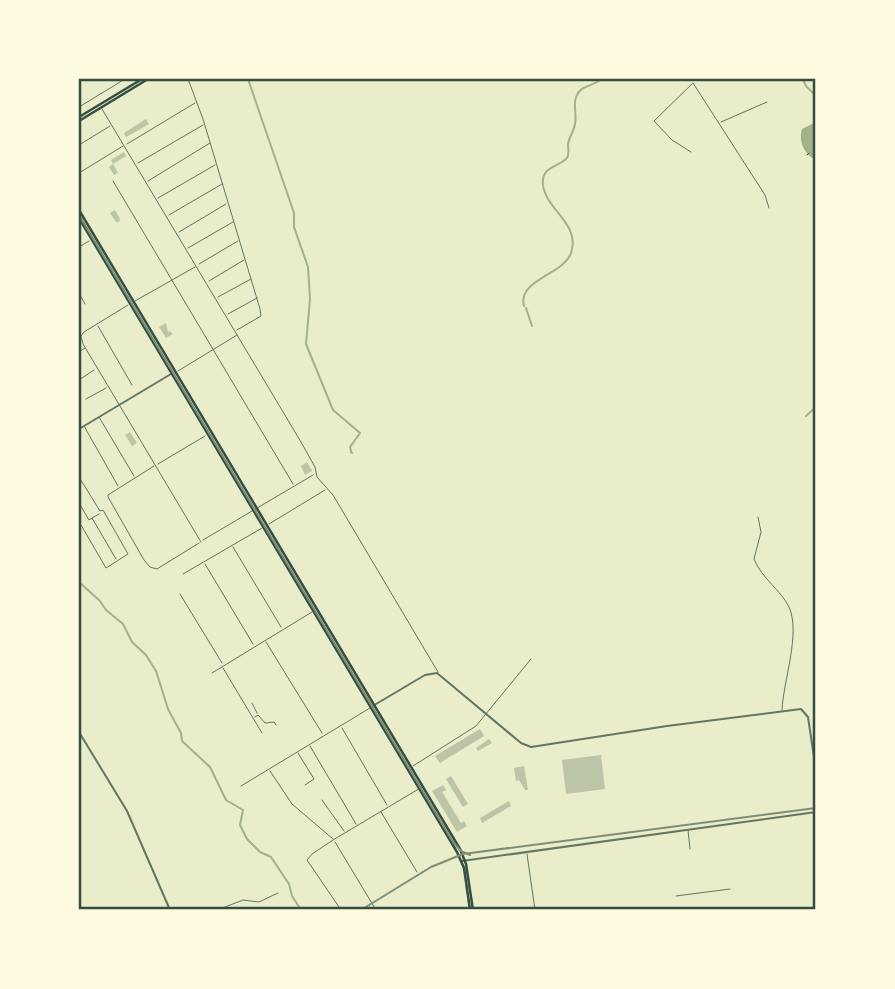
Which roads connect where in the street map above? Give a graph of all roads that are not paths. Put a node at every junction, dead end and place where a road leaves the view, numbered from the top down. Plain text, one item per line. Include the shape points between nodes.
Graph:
1 (125, 79) edge
2 (142, 79) edge
3 (148, 79) edge
4 (188, 79) edge
5 (691, 79) edge
6 (693, 83) junction
7 (197, 102) junction
8 (768, 102) dead end
9 (79, 107) edge
10 (101, 107) junction
11 (79, 119) edge
12 (719, 123) junction
13 (205, 124) junction
14 (112, 125) junction
15 (211, 143) junction
16 (79, 145) edge
17 (124, 145) junction
18 (691, 152) dead end
19 (217, 164) junction
20 (136, 165) junction
21 (79, 173) edge
22 (113, 181) dead end
23 (146, 182) junction
24 (223, 184) junction
25 (156, 199) junction
26 (228, 203) junction
27 (769, 208) dead end
28 (79, 210) edge
29 (167, 216) junction
30 (79, 218) edge
31 (234, 221) junction
32 (177, 233) junction
33 (91, 239) junction
34 (238, 241) junction
35 (79, 247) edge
36 (186, 249) junction
37 (246, 259) junction
38 (196, 266) junction
39 (251, 279) junction
40 (172, 280) junction
41 (207, 283) junction
42 (79, 293) edge
43 (216, 298) junction
44 (257, 298) junction
45 (132, 303) junction
46 (85, 304) dead end
47 (226, 316) junction
48 (97, 324) junction
49 (235, 331) junction
50 (237, 334) junction
51 (85, 348) junction
52 (213, 349) junction
53 (79, 352) edge
54 (97, 368) junction
55 (174, 373) junction
56 (79, 380) edge
57 (132, 385) dead end
58 (108, 388) junction
59 (86, 399) dead end
60 (119, 405) junction
61 (99, 417) junction
62 (83, 426) junction
63 (79, 429) edge
64 (208, 434) junction
65 (156, 465) junction
66 (316, 474) junction
67 (79, 477) edge
68 (135, 478) junction
69 (294, 486) junction
70 (120, 488) junction
71 (327, 488) junction
72 (79, 503) edge
73 (112, 504) junction
74 (255, 509) junction
75 (101, 511) junction
76 (758, 517) dead end
77 (92, 518) junction
78 (79, 526) edge
79 (265, 526) junction
80 (201, 541) junction
81 (232, 546) junction
82 (118, 561) junction
83 (204, 563) junction
84 (183, 574) dead end
85 (180, 594) dead end
86 (315, 610) junction
87 (282, 629) junction
88 (265, 640) junction
89 (254, 646) junction
90 (531, 659) dead end
91 (223, 665) junction
92 (212, 673) dead end
93 (439, 674) junction
94 (252, 704) dead end
95 (373, 706) junction
96 (782, 712) junction
97 (486, 714) junction
98 (258, 715) junction
99 (253, 718) junction
100 (276, 725) dead end
101 (340, 725) junction
102 (79, 732) edge
103 (262, 733) dead end
104 (323, 735) junction
105 (309, 744) junction
106 (297, 751) junction
107 (815, 752) edge
108 (410, 768) junction
109 (269, 769) junction
110 (816, 771) edge
111 (305, 785) dead end
112 (241, 786) dead end
113 (421, 787) junction
114 (322, 800) dead end
115 (388, 807) junction
116 (381, 811) junction
117 (816, 811) edge
118 (357, 825) junction
119 (688, 829) junction
120 (345, 833) junction
121 (334, 839) junction
122 (690, 849) dead end
123 (527, 852) junction
124 (463, 861) junction
125 (417, 872) dead end
126 (730, 889) dead end
127 (278, 893) dead end
128 (676, 896) dead end
129 (168, 909) edge
130 (217, 910) edge
131 (341, 910) edge
132 (376, 910) edge
133 (471, 910) edge
134 (535, 910) edge

1 - 9 street
2 - 11 main road
3 - 10 main road
4 - 7 street
5 - 6 street
6 - 12 street
6 - 18 street via 654,121
7 - 13 street
7 - 17 street
8 - 12 street
10 - 11 main road
10 - 14 street
12 - 27 street
13 - 15 street
13 - 20 street
14 - 16 street
14 - 17 street
15 - 19 street
15 - 23 street
17 - 20 street
17 - 21 street
19 - 24 street
19 - 25 street
20 - 23 street
22 - 40 street
23 - 25 street
24 - 26 street
24 - 29 street
25 - 29 street
26 - 31 street
26 - 32 street
28 - 45 main road
29 - 32 street
30 - 33 main road
31 - 34 street
31 - 36 street
32 - 36 street
33 - 35 street
33 - 45 main road
34 - 37 street
34 - 38 street
36 - 38 street
37 - 39 street
37 - 41 street
38 - 40 street
38 - 41 street
39 - 43 street
39 - 44 street
40 - 45 street
40 - 52 street
41 - 43 street
42 - 46 street
43 - 47 street
44 - 47 street
44 - 49 street via 261,316
45 - 48 street
45 - 55 main road
47 - 49 street
48 - 51 street via 81,336
48 - 57 street
49 - 50 street
50 - 52 street
50 - 66 street
51 - 53 street
51 - 54 street
52 - 55 street
52 - 69 street
54 - 56 street
54 - 58 street
55 - 60 street
55 - 64 main road
55 - 74 main road
58 - 59 street
58 - 60 street
60 - 61 street
60 - 65 street
61 - 62 street
61 - 68 street
62 - 63 street
62 - 70 street
64 - 65 street
64 - 74 main road
65 - 68 street
65 - 80 street
66 - 69 street
66 - 71 street
67 - 75 street
68 - 70 street
69 - 74 street
70 - 73 street via 108,495
71 - 79 street
71 - 93 street
72 - 77 street via 89,520
73 - 75 street
73 - 80 street via 150,567 157,569
74 - 79 main road
74 - 80 street
75 - 77 street
75 - 82 street via 128,554
76 - 96 street via 761,532 754,559 791,613 793,639
77 - 82 street
78 - 82 street via 106,568
79 - 81 street
79 - 86 main road
81 - 83 street
81 - 87 street
83 - 84 street
83 - 89 street
85 - 91 street
86 - 87 street
86 - 95 main road
87 - 88 street
88 - 89 street
88 - 104 street
89 - 91 street
90 - 97 street
91 - 92 street
91 - 99 street
93 - 95 street via 429,673
93 - 97 street
94 - 98 street
95 - 101 street
95 - 108 main road
96 - 97 street via 534,747 525,746
96 - 107 street via 804,710
97 - 108 street via 476,726
98 - 99 street
98 - 100 street via 265,723
99 - 103 street
101 - 104 street
101 - 115 street
102 - 129 street via 127,811
104 - 105 street
105 - 106 street
105 - 118 street
106 - 109 street
106 - 111 street via 314,779
107 - 110 street
108 - 113 main road
109 - 112 street
109 - 121 street via 292,804
113 - 115 street
113 - 124 main road
114 - 120 street
115 - 116 street
116 - 118 street
116 - 125 street
117 - 119 street
118 - 120 street
119 - 122 street
119 - 123 street
120 - 121 street
121 - 131 street via 307,860
121 - 132 street
123 - 124 street
123 - 134 street
124 - 133 main road
126 - 128 street
127 - 130 street via 259,902 243,900

